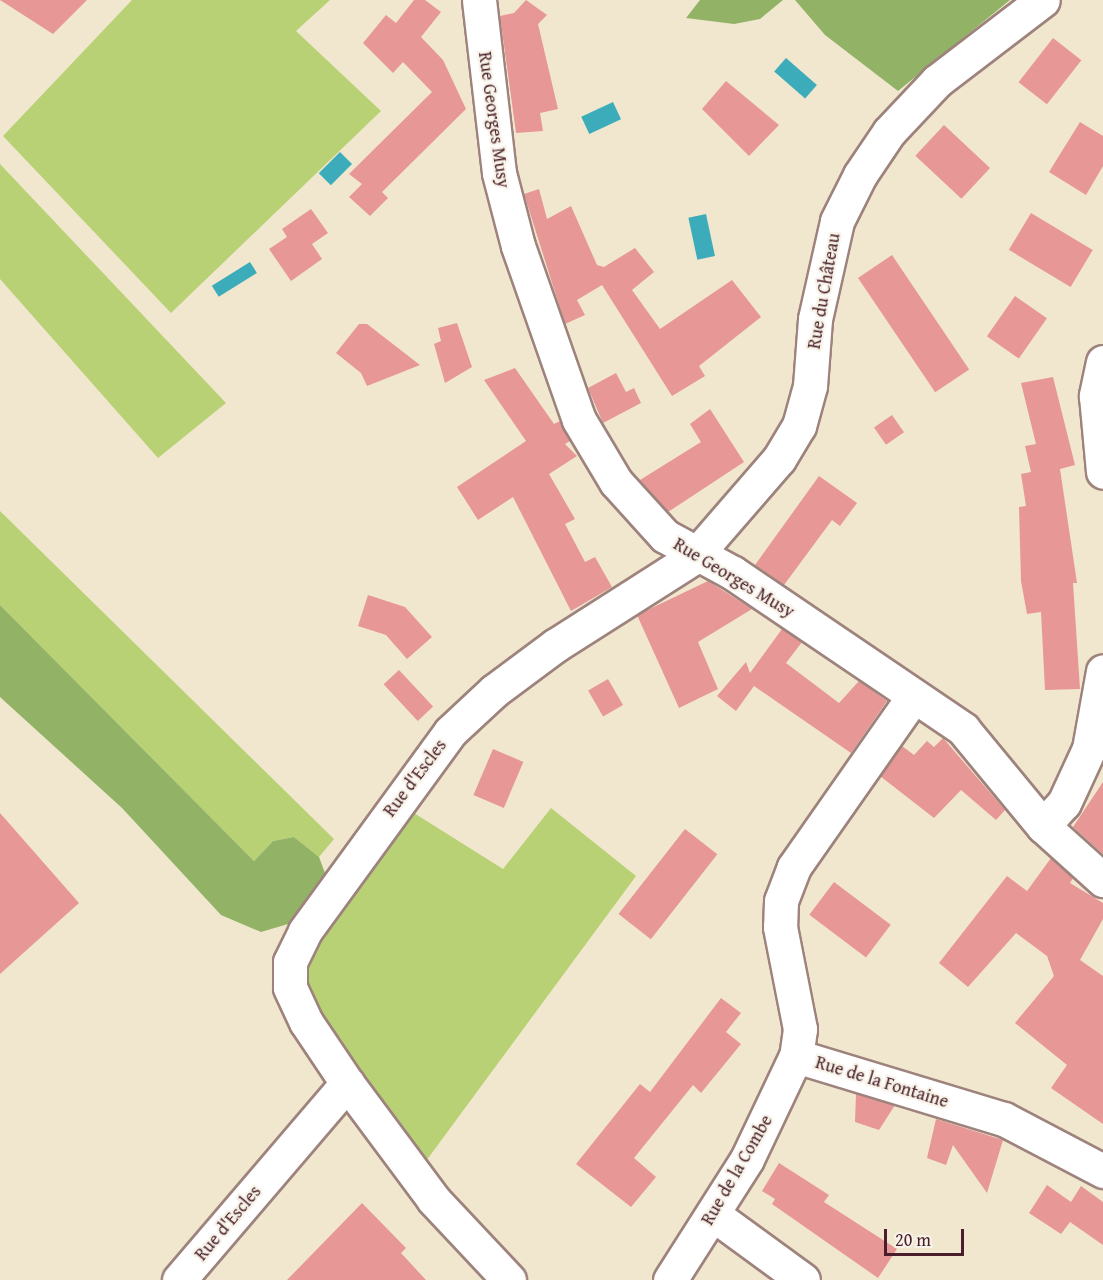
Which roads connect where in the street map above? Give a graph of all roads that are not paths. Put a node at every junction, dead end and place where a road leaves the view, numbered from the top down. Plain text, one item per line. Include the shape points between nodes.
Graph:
1 (479, 0) edge
2 (1043, 0) edge
3 (1103, 362) edge
4 (1103, 472) edge
5 (694, 557) junction
6 (1103, 671) edge
7 (913, 697) junction
8 (1043, 826) junction
9 (1103, 880) edge
10 (796, 1056) junction
11 (347, 1083) junction
12 (1103, 1171) edge
13 (714, 1215) junction
14 (179, 1280) edge
15 (509, 1280) edge
16 (670, 1280) edge
17 (803, 1280) edge

1 - 5 street, Rue Georges Musy via 499,173 552,352 579,420 616,482 655,528
2 - 5 street, Rue du Château via 937,81 888,132 860,175 837,221 824,271 810,386 799,426 779,459
3 - 4 street via 1096,396
5 - 7 street, Rue Georges Musy via 742,579
5 - 11 street, Rue d'Escles via 556,645 470,712 393,806 305,931 290,962 290,987
6 - 8 street via 1089,749 1064,803
7 - 8 street, Rue Georges Musy via 963,729
7 - 10 street, Rue de la Fontaine via 794,867 781,901 780,927 800,1029
8 - 9 street, Rue Georges Musy
10 - 12 street, Rue de la Fontaine via 1004,1119
10 - 13 street, Rue de la Combe
11 - 14 street, Rue d'Escles
11 - 15 street, Rue d'Escles via 434,1200
13 - 16 street, Rue de la Combe
13 - 17 street

